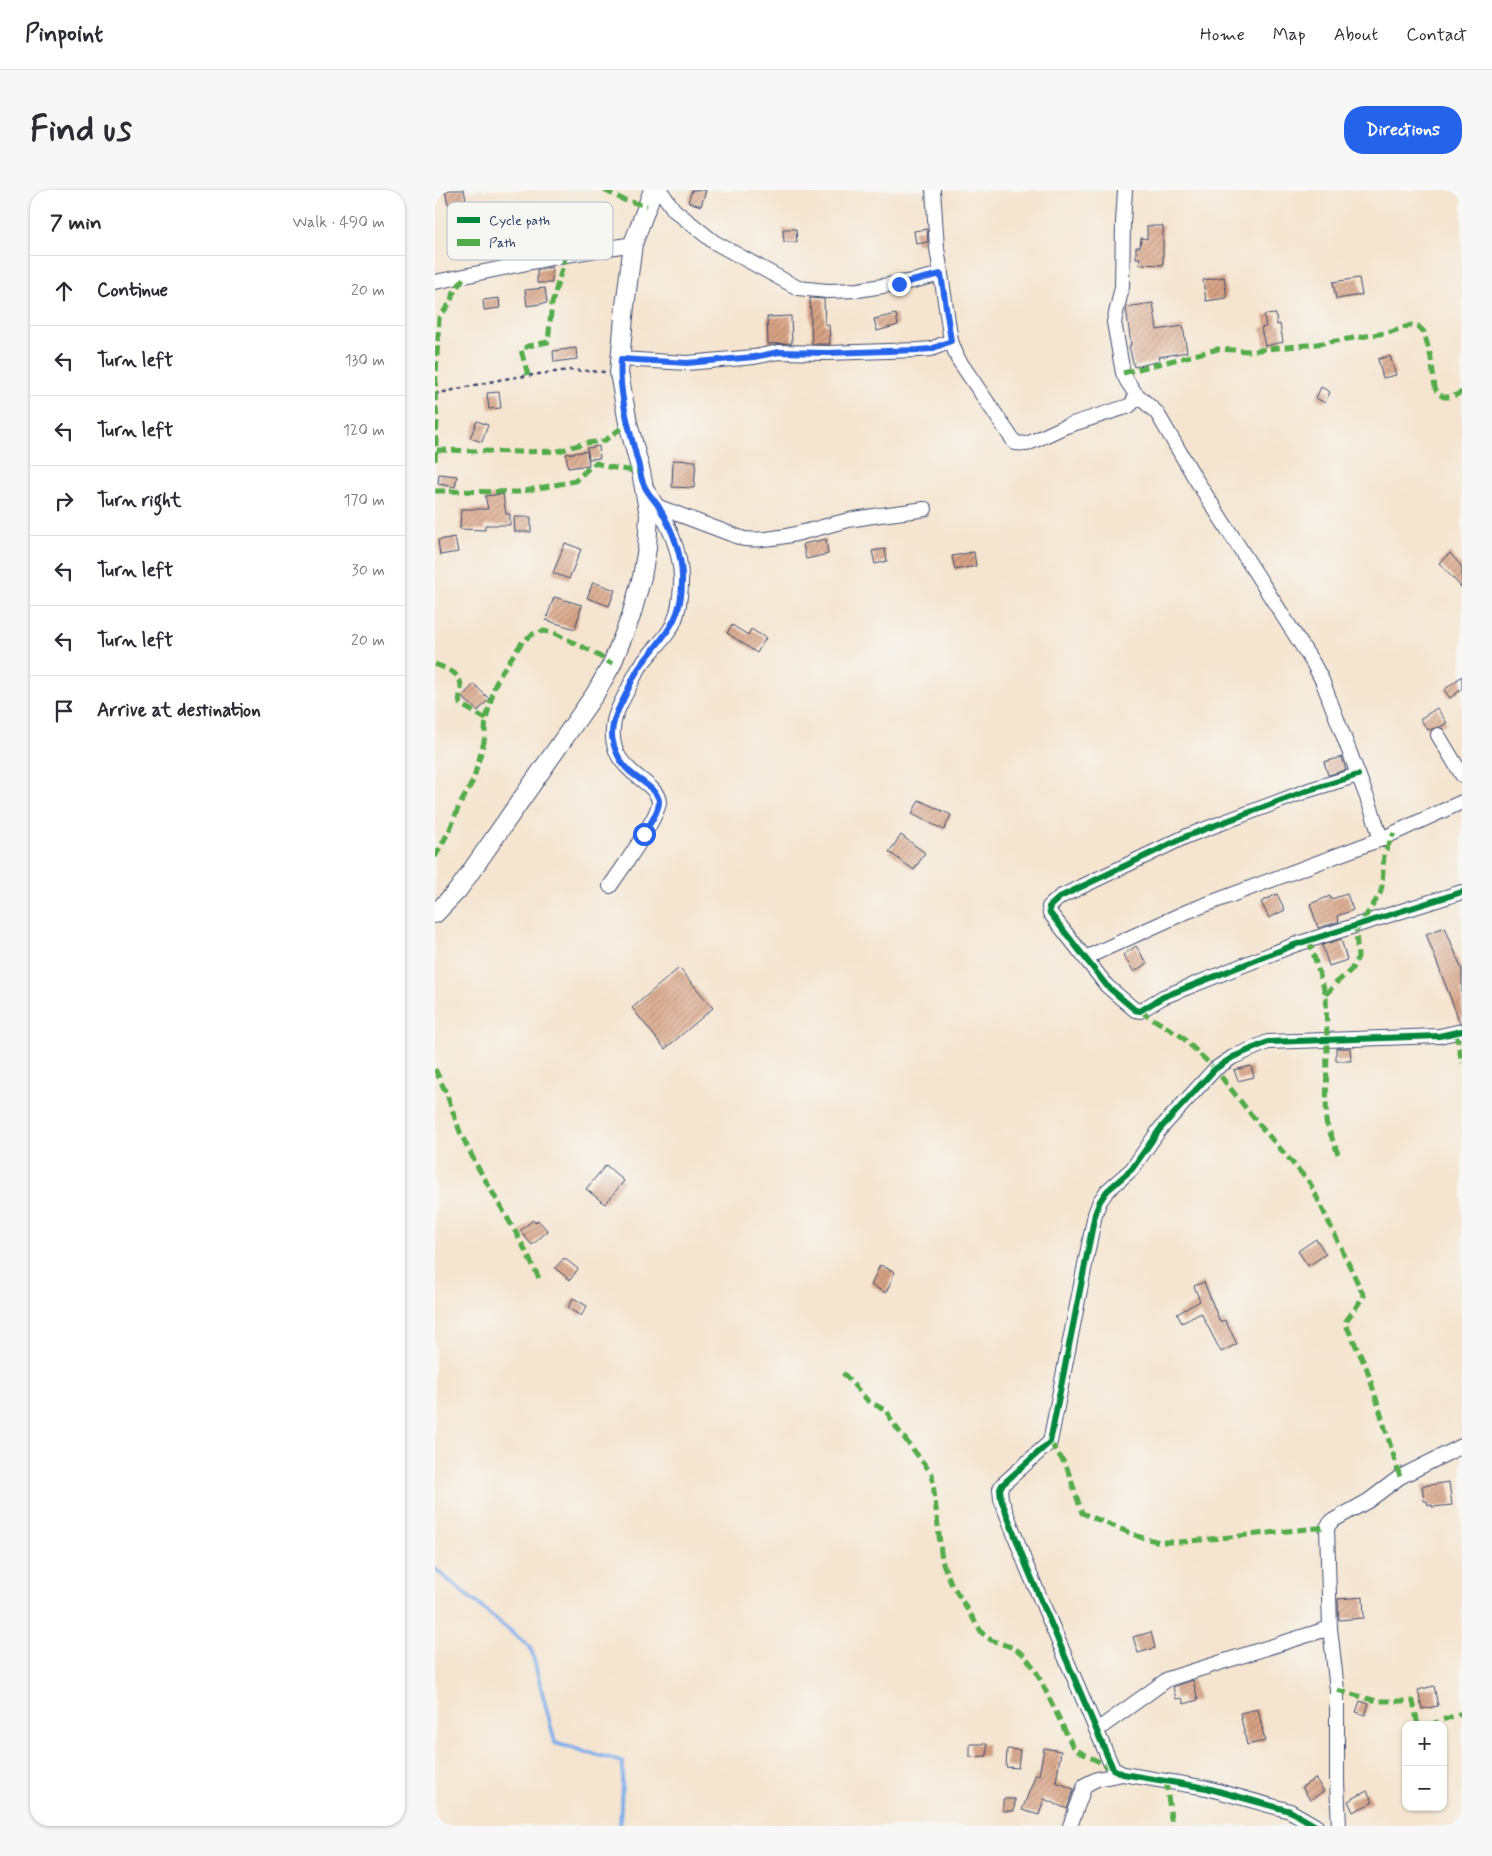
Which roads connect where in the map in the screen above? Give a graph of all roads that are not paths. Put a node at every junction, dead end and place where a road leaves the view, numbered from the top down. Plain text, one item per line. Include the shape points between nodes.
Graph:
1 (653, 190) edge
2 (660, 190) edge
3 (933, 190) edge
4 (1125, 190) edge
5 (633, 244) junction
6 (613, 247) edge
7 (538, 260) edge
8 (941, 274) junction
9 (435, 282) edge
10 (951, 341) junction
11 (620, 366) junction
12 (1135, 393) junction
13 (643, 484) junction
14 (659, 507) junction
15 (925, 509) dead end
16 (1438, 736) dead end
17 (1358, 775) junction
18 (1462, 775) edge
19 (1462, 802) edge
20 (1381, 839) junction
21 (610, 886) dead end
22 (1462, 892) edge
23 (435, 914) edge
24 (1085, 958) junction
25 (1462, 1032) edge
26 (1462, 1446) edge
27 (1329, 1628) junction
28 (1097, 1730) junction
29 (1123, 1774) junction
30 (1070, 1826) edge
31 (1316, 1826) edge
32 (1339, 1826) edge

1 - 5 street
2 - 8 street via 674,210 714,242 798,288 858,290 913,282
3 - 8 street
4 - 12 street via 1122,287 1114,322 1123,373
5 - 6 street
5 - 11 street
7 - 9 street
8 - 10 street
10 - 11 street via 918,350 779,352 687,363
10 - 12 street via 958,359 1015,443 1027,444 1066,426 1129,406
11 - 13 street via 628,423
12 - 17 street via 1157,413 1313,663
13 - 14 street
13 - 23 street via 649,514 647,548 631,616 612,664 523,799 458,890
14 - 15 street via 744,539 757,540 851,520
14 - 21 street via 681,559 679,609 670,630 639,669 617,710 612,734 617,753 627,769 654,791 659,804 644,834
16 - 18 street
17 - 20 street
17 - 24 street via 1187,836 1053,902 1049,907 1050,913
19 - 20 street
20 - 24 street via 1186,912
22 - 24 street via 1294,945 1163,997 1140,1011 1107,986
25 - 28 street via 1439,1036 1268,1042 1233,1057 1215,1069 1160,1129 1132,1169 1100,1201 1050,1442 1000,1489 1026,1565
26 - 27 street via 1400,1477 1368,1501 1331,1521 1327,1527
27 - 28 street via 1168,1679
27 - 32 street via 1337,1690
28 - 29 street via 1108,1762
29 - 30 street via 1085,1785
29 - 31 street via 1207,1788 1290,1811

